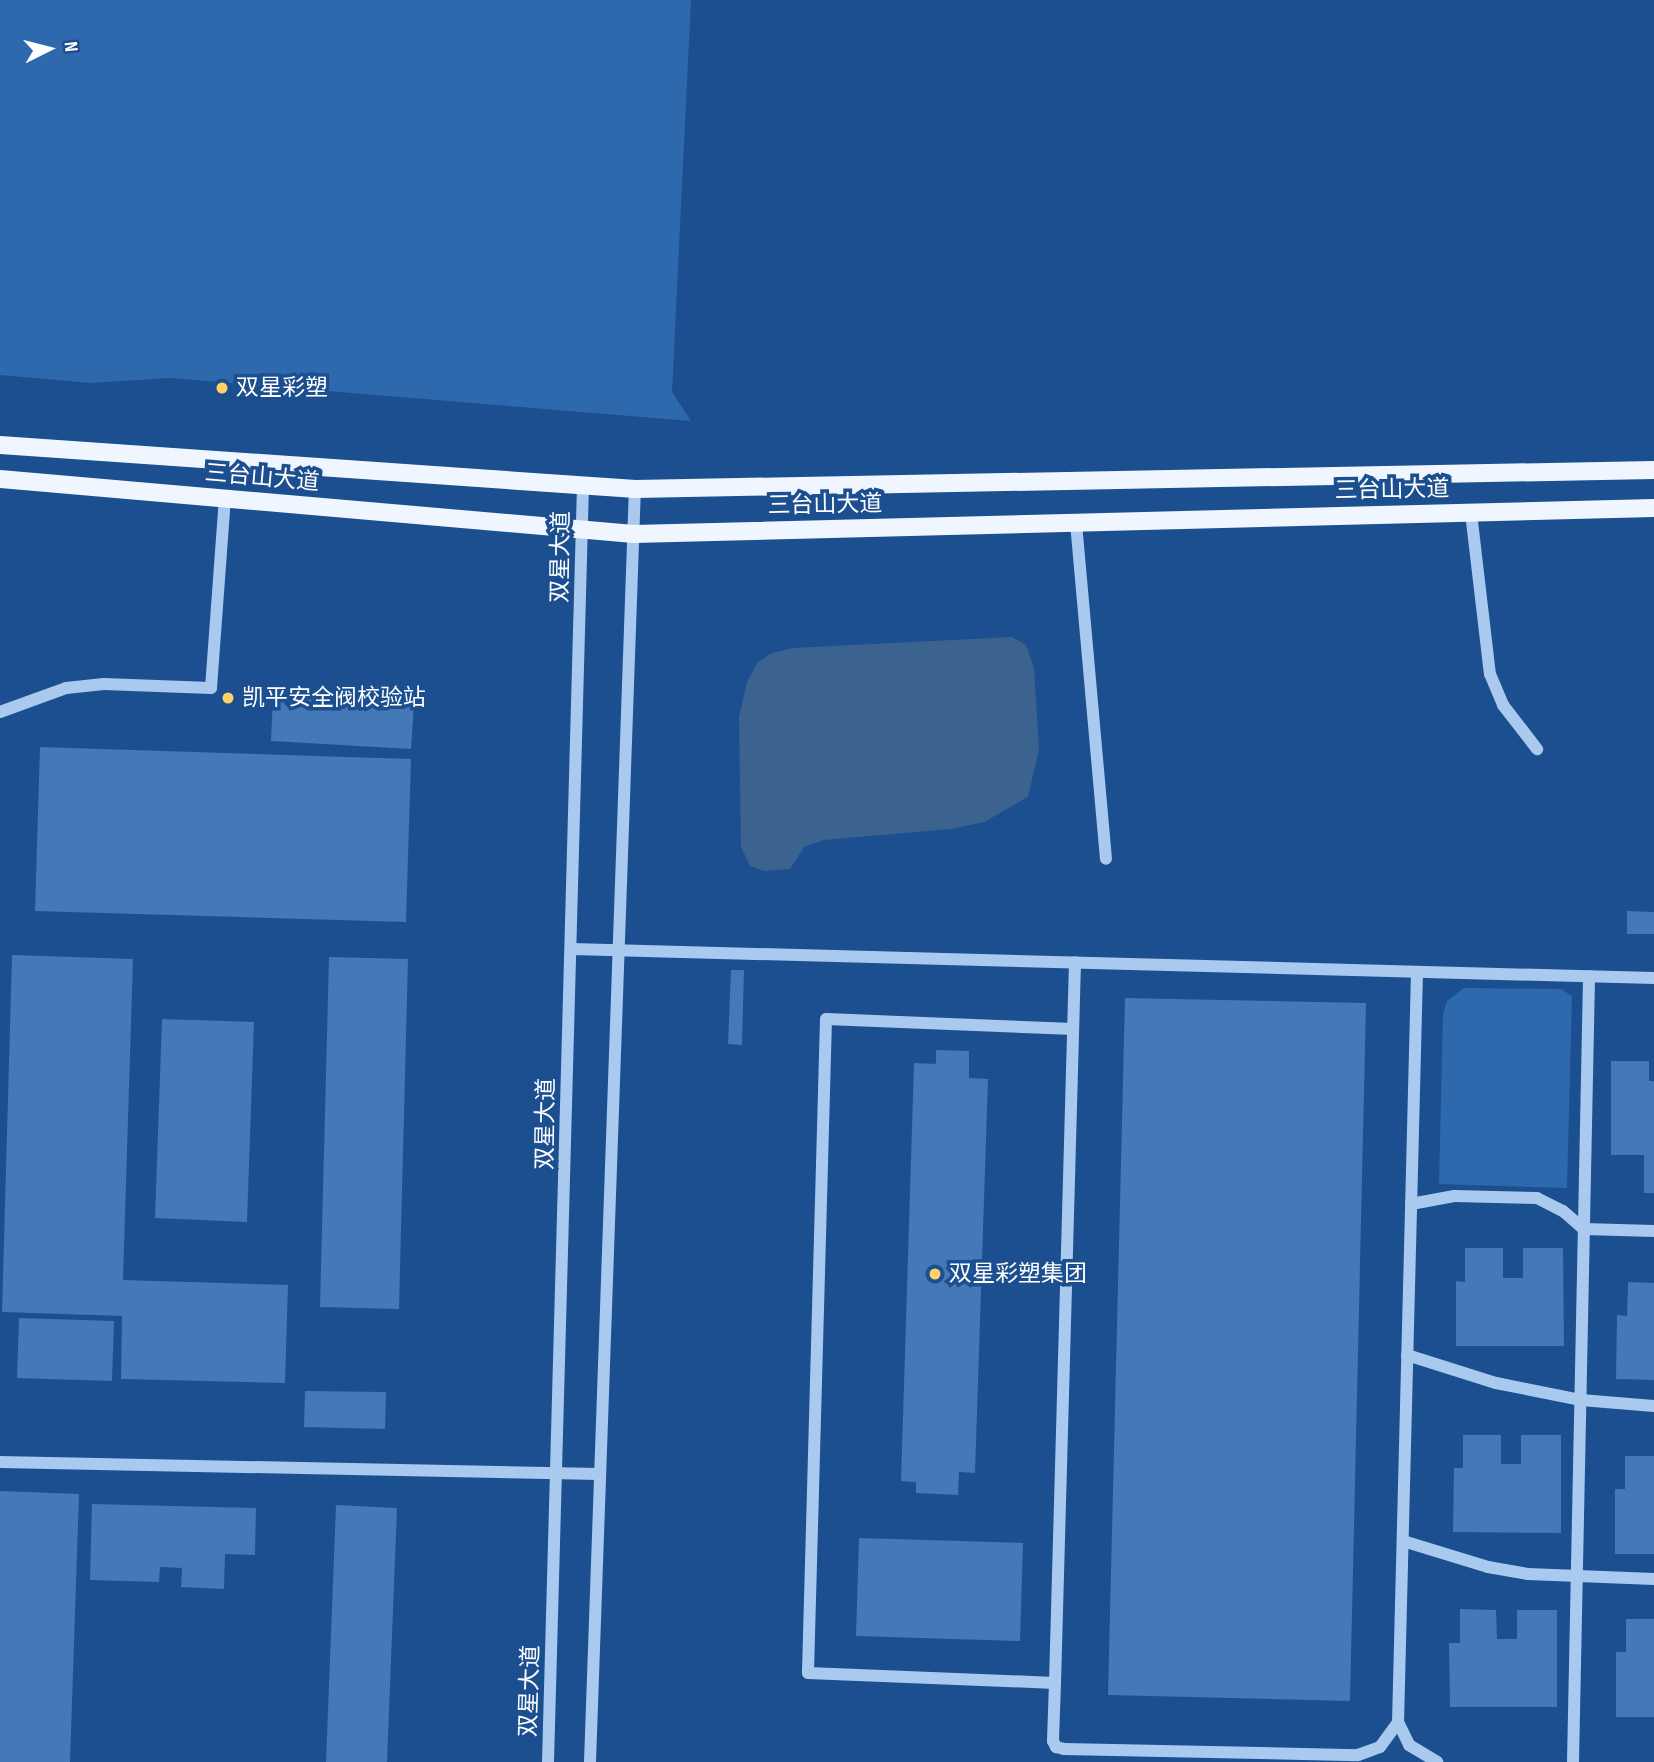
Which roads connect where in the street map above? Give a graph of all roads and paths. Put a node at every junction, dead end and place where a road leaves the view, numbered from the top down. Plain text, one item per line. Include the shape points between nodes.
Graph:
1 (0, 445) edge
2 (1654, 470) edge
3 (0, 479) edge
4 (583, 487) junction
5 (635, 489) junction
6 (225, 499) junction
7 (1654, 508) edge
8 (1471, 513) junction
9 (1076, 523) junction
10 (582, 531) junction
11 (634, 534) junction
12 (0, 712) edge
13 (1536, 749) dead end
14 (1106, 859) dead end
15 (572, 949) junction
16 (619, 950) junction
17 (1075, 962) junction
18 (1417, 972) junction
19 (1589, 976) junction
20 (1654, 978) edge
21 (1073, 1029) junction
22 (1411, 1204) junction
23 (1584, 1229) junction
24 (1654, 1231) edge
25 (1407, 1355) junction
26 (1581, 1400) junction
27 (1654, 1406) edge
28 (0, 1462) edge
29 (559, 1473) junction
30 (600, 1474) junction
31 (1403, 1541) junction
32 (1577, 1576) junction
33 (1654, 1579) edge
34 (1055, 1683) junction
35 (1398, 1722) junction
36 (548, 1762) edge
37 (590, 1762) edge
38 (1437, 1762) edge
39 (1573, 1762) edge

1 - 4 main road, 三台山大道
2 - 5 main road, 三台山大道
3 - 6 main road, 三台山大道
4 - 5 main road, 三台山大道
4 - 10 street, 双星大道
5 - 11 street
6 - 10 main road, 三台山大道
6 - 12 street via 211,688 104,684 66,688
7 - 8 main road, 三台山大道
8 - 9 main road, 三台山大道
8 - 13 street via 1490,674 1503,705
9 - 11 main road, 三台山大道
9 - 14 street
10 - 11 main road, 三台山大道
10 - 15 street, 双星大道
11 - 16 street
15 - 16 street
15 - 29 street, 双星大道
16 - 17 street
16 - 30 street
17 - 18 street
17 - 21 street
18 - 19 street
18 - 22 street
19 - 20 street
19 - 23 street
21 - 34 street
21 - 34 street via 826,1019 825,1032 808,1674
22 - 23 street via 1454,1196 1537,1198
22 - 25 street
23 - 24 street
23 - 26 street
25 - 26 street via 1496,1383
25 - 31 street
26 - 27 street
26 - 32 street
28 - 29 street
29 - 30 street
29 - 36 street, 双星大道
30 - 37 street
31 - 32 street via 1488,1567
31 - 35 street
32 - 33 street
32 - 39 street
34 - 35 street via 1053,1741 1064,1749 1358,1755 1380,1747
35 - 38 street via 1409,1745

